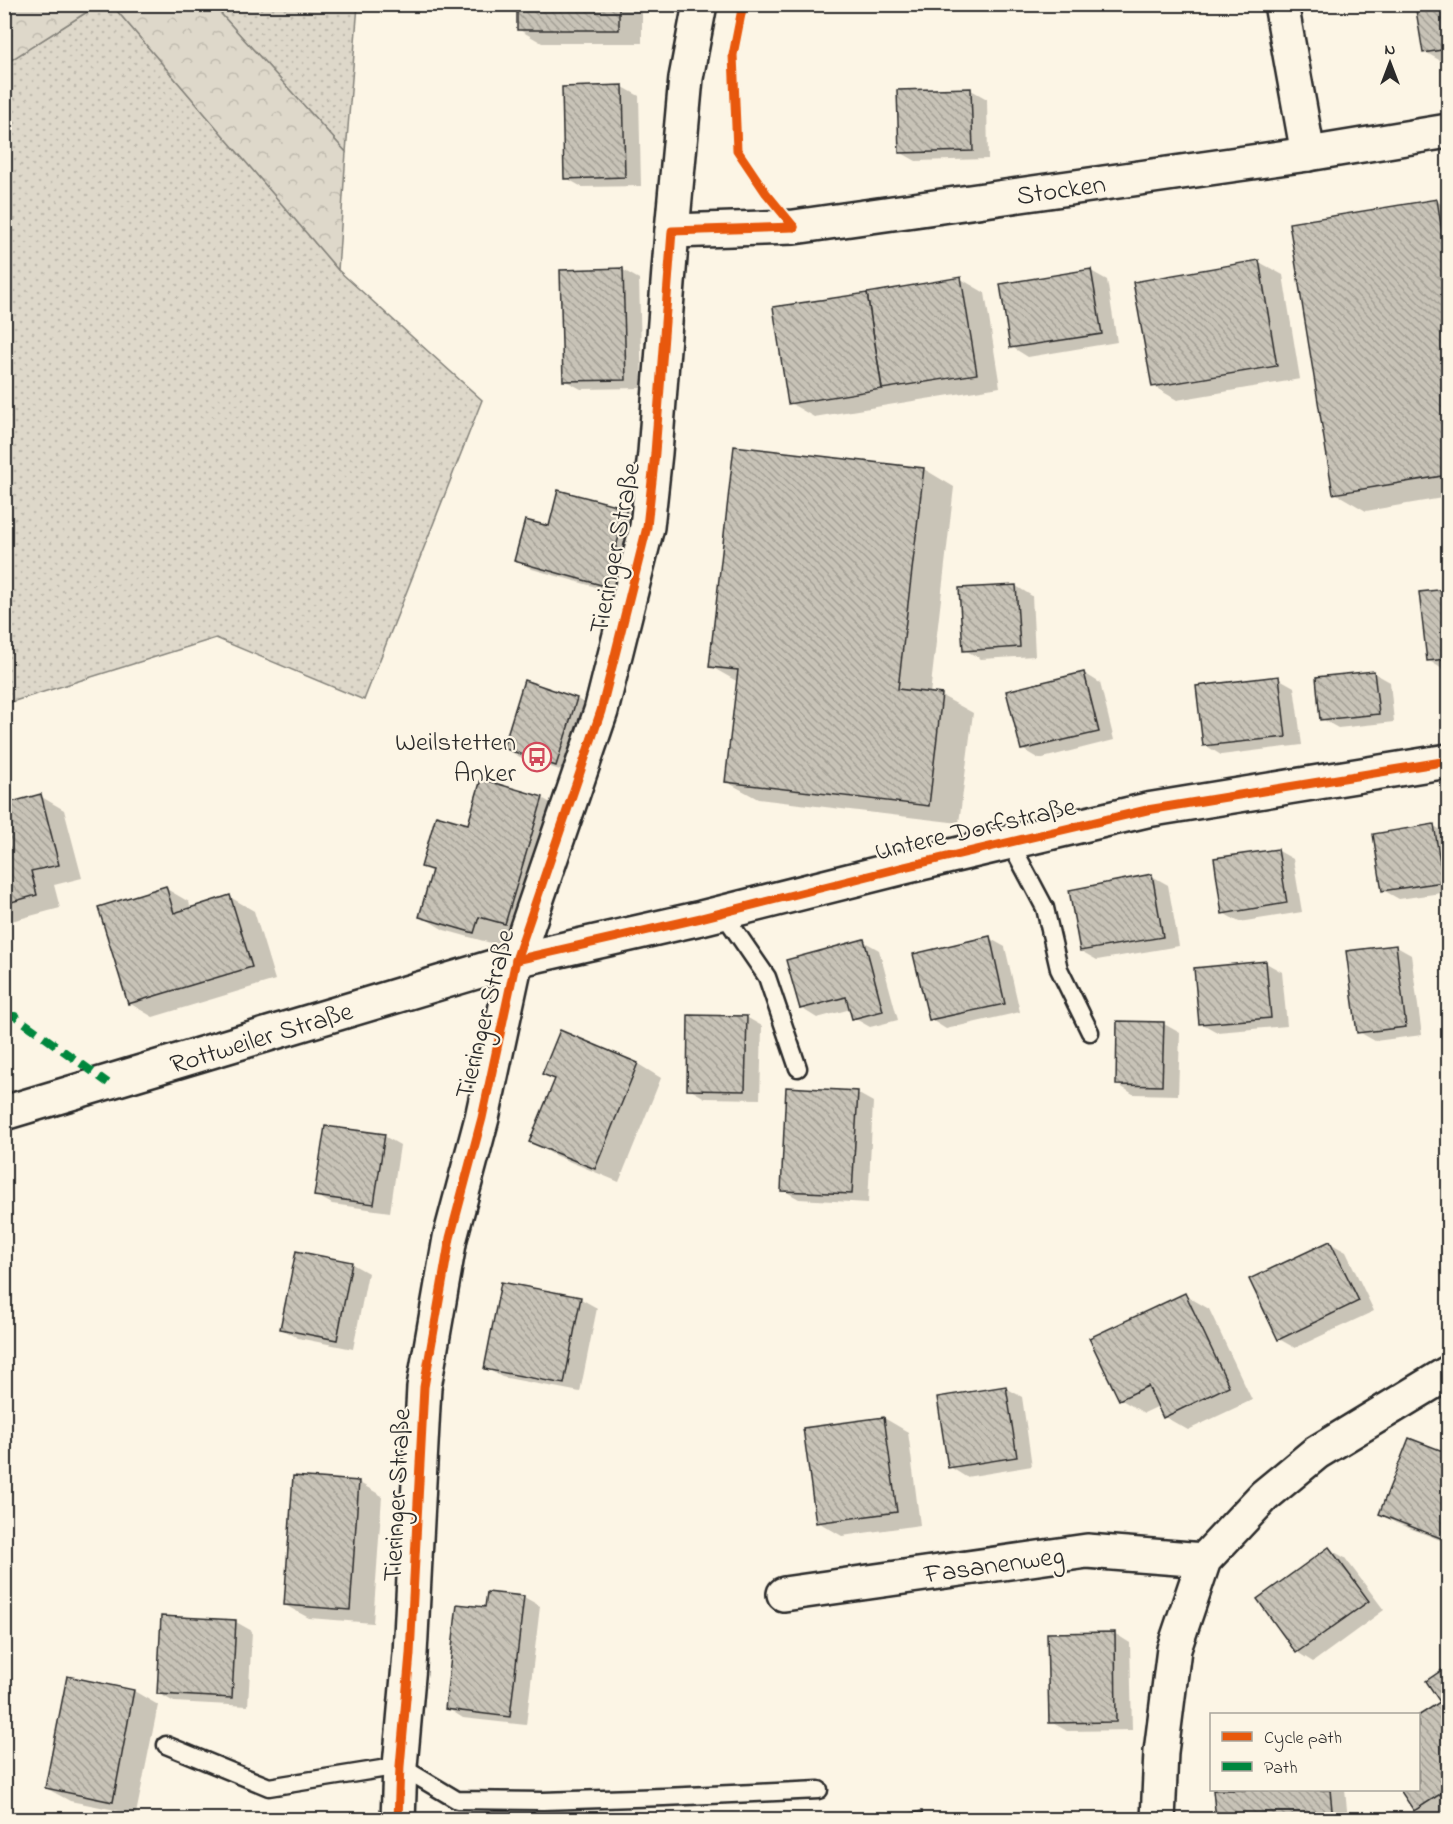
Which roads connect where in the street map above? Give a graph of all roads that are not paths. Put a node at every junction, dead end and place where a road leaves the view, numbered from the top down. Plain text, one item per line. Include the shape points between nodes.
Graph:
1 (700, 4) edge
2 (1281, 4) edge
3 (1449, 131) edge
4 (1308, 154) junction
5 (672, 231) junction
6 (1449, 761) edge
7 (1010, 842) junction
8 (723, 913) junction
9 (516, 960) junction
10 (1090, 1032) dead end
11 (798, 1068) dead end
12 (4, 1113) edge
13 (1449, 1373) edge
14 (1204, 1560) junction
15 (784, 1594) dead end
16 (166, 1745) dead end
17 (400, 1766) junction
18 (819, 1790) dead end
19 (398, 1820) edge
20 (1158, 1820) edge

1 - 5 street, Tieringer Straße via 686,78
2 - 4 street
3 - 4 street, Stocken
4 - 5 street, Stocken via 794,227
5 - 9 street, Tieringer Straße via 647,527 601,711
6 - 7 street, Untere Dorfstraße via 1147,810
7 - 8 street, Untere Dorfstraße
7 - 10 lane via 1045,908 1059,969
8 - 9 street, Untere Dorfstraße
8 - 11 lane via 767,977
9 - 12 street, Rottweiler Straße
9 - 17 street, Tieringer Straße via 482,1118 450,1238 424,1387
13 - 14 street via 1316,1453 1264,1496
14 - 15 street, Fasanenweg via 1087,1551
14 - 20 street via 1174,1649 1161,1752
16 - 17 lane via 269,1787
17 - 18 lane via 457,1800 620,1799
17 - 19 street, Tieringer Straße

